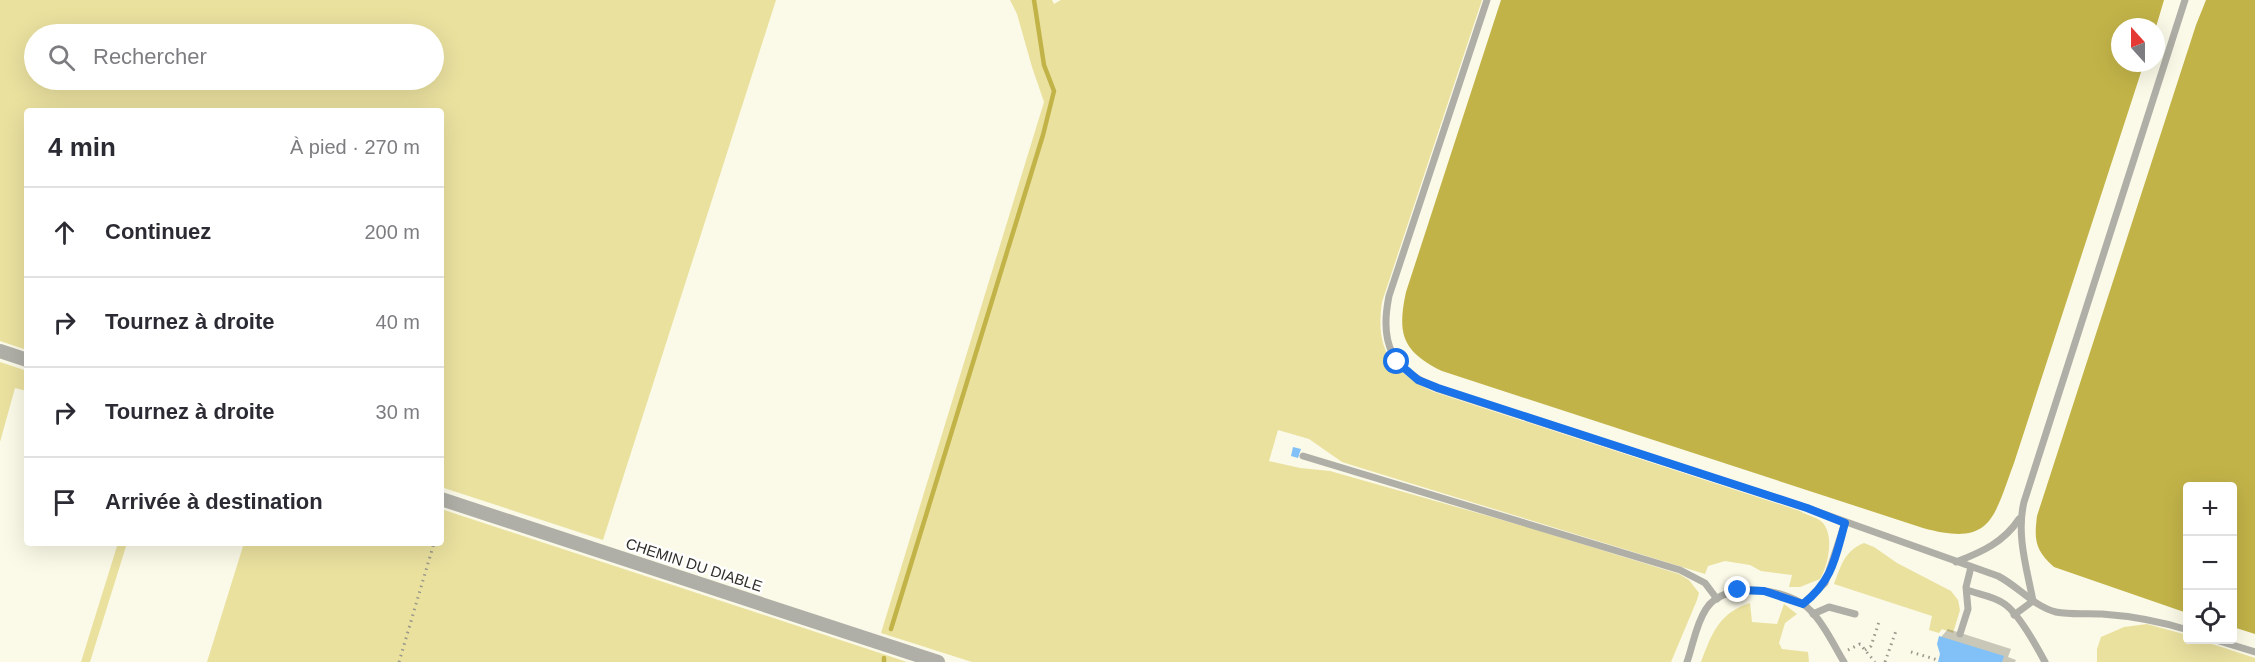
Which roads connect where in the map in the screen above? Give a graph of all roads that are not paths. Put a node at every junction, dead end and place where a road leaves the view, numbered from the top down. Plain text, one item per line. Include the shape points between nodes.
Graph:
1 (1487, 0) edge
2 (2185, 0) edge
3 (0, 351) edge
4 (24, 359) edge
5 (1304, 456) dead end
6 (444, 500) edge
7 (2019, 519) junction
8 (1845, 523) junction
9 (1956, 563) junction
10 (1971, 567) junction
11 (1967, 590) junction
12 (1717, 599) junction
13 (2033, 601) junction
14 (1803, 604) junction
15 (1813, 614) junction
16 (1855, 614) dead end
17 (2014, 615) junction
18 (2183, 629) edge
19 (1960, 634) dead end
20 (2231, 644) edge
21 (2255, 652) edge
22 (938, 662) edge
23 (1688, 662) edge
24 (1844, 662) edge
25 (2045, 662) edge

1 - 8 lane via 1389,296 1385,318 1387,341 1397,362 1418,380 1438,388
2 - 7 lane
3 - 4 street
5 - 12 lane via 1680,570 1705,583
6 - 22 street, CHEMIN DU DIABLE
7 - 9 lane via 2002,540
7 - 13 lane
8 - 9 lane
8 - 14 lane via 1825,583
9 - 10 lane
10 - 11 lane
10 - 13 lane via 2012,583
11 - 17 lane via 2004,603
11 - 19 lane via 1968,609
12 - 14 lane via 1750,589
12 - 23 lane via 1706,609
13 - 17 lane
13 - 18 lane via 2058,612 2116,615
14 - 15 lane
15 - 16 lane via 1828,607
15 - 24 lane
17 - 25 lane
20 - 21 lane

